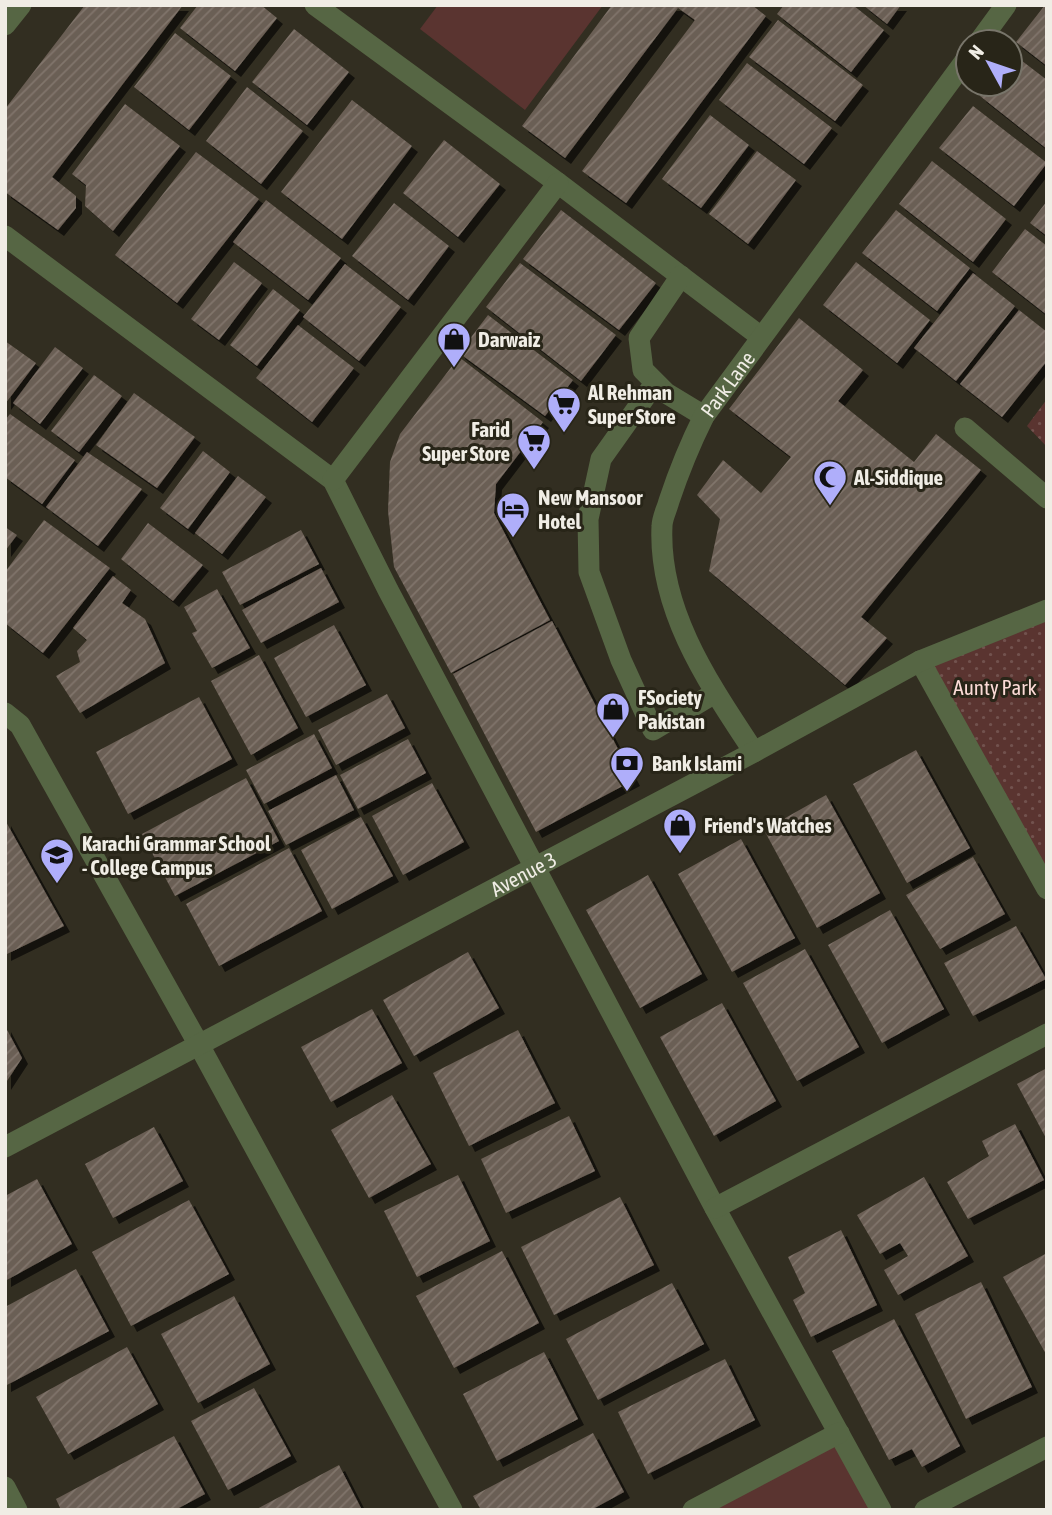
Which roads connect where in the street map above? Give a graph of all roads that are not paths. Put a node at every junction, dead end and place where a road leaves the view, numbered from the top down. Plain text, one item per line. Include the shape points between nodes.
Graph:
1 (21, 5) edge
2 (1006, 5) edge
3 (328, 9) edge
4 (5, 25) edge
5 (989, 28) edge
6 (954, 76) edge
7 (558, 183) junction
8 (5, 236) edge
9 (681, 276) junction
10 (761, 337) junction
11 (655, 383) junction
12 (704, 416) junction
13 (965, 428) dead end
14 (333, 480) junction
15 (1047, 498) edge
16 (1047, 610) edge
17 (920, 661) junction
18 (715, 693) junction
19 (5, 713) edge
20 (754, 752) junction
21 (534, 867) junction
22 (1047, 889) edge
23 (1047, 1034) edge
24 (198, 1045) junction
25 (5, 1147) edge
26 (715, 1208) junction
27 (839, 1433) junction
28 (1047, 1447) edge
29 (5, 1487) edge
30 (17, 1510) edge
31 (452, 1510) edge
32 (693, 1510) edge
33 (881, 1510) edge
34 (925, 1510) edge

1 - 4 street
2 - 5 street
3 - 7 street
6 - 10 street, Park Lane
7 - 9 street
7 - 14 street
8 - 14 street
9 - 10 street
9 - 11 street via 639,338 643,370
10 - 12 street, Park Lane
11 - 12 street
11 - 18 street via 601,459 588,519 589,572 653,730
12 - 18 street, Park Lane via 682,460 662,524 667,584 686,638
13 - 15 street
14 - 21 street
16 - 17 street, Avenue 3
17 - 20 street, Avenue 3
17 - 22 street
18 - 20 street, Park Lane
19 - 24 street via 20,725
20 - 21 street, Avenue 3
21 - 24 street, Avenue 3
21 - 26 street
23 - 26 street
24 - 25 street, Avenue 3
24 - 31 street
26 - 27 street
27 - 32 street
27 - 33 street
28 - 34 street
29 - 30 street

